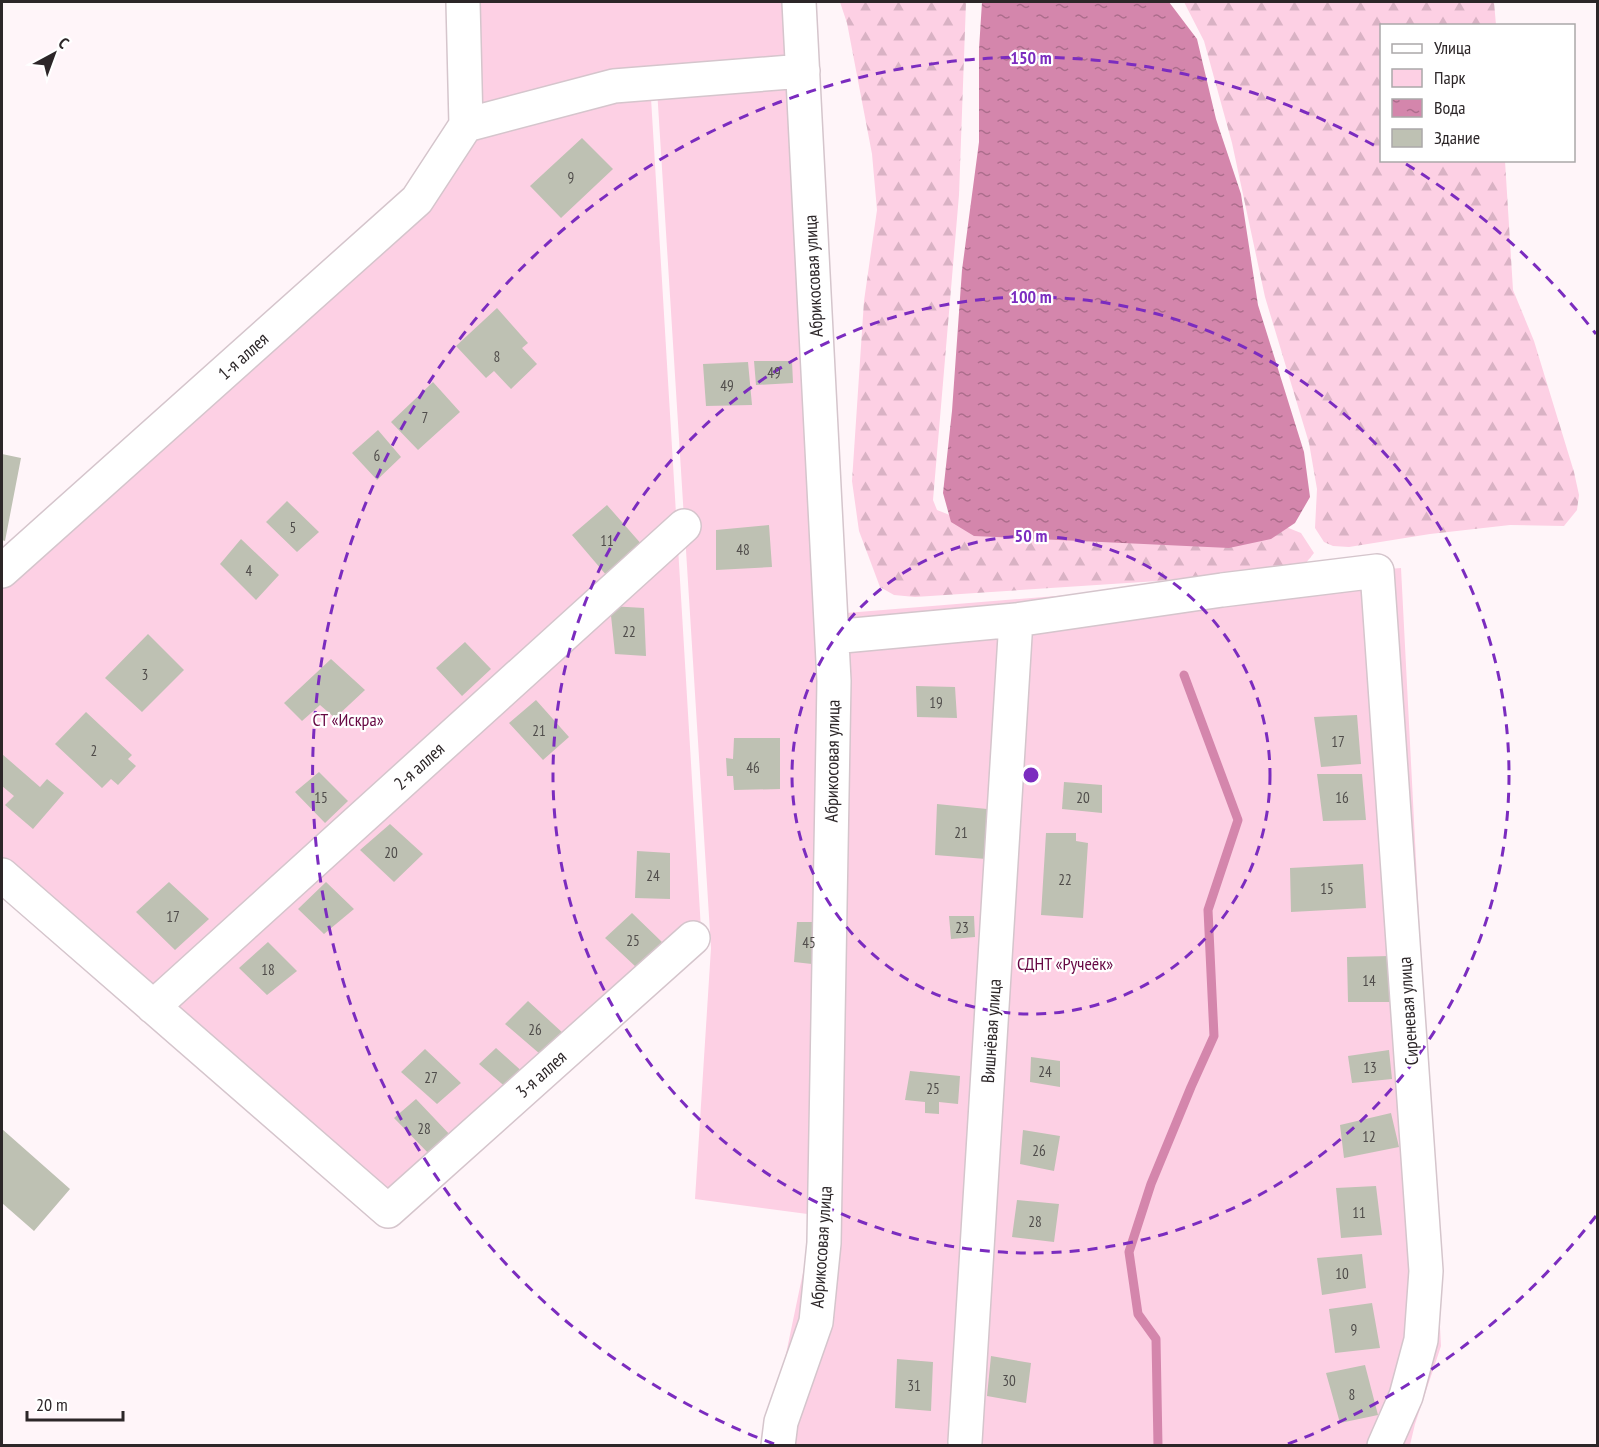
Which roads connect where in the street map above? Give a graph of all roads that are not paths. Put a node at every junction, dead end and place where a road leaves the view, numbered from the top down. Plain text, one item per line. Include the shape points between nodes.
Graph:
1 (463, 2) edge
2 (799, 2) edge
3 (802, 71) junction
4 (466, 125) junction
5 (684, 526) dead end
6 (2, 572) edge
7 (1016, 620) junction
8 (832, 636) junction
9 (2, 875) edge
10 (693, 938) dead end
11 (153, 1007) junction
12 (965, 1442) dead end
13 (777, 1446) edge
14 (1384, 1446) edge

1 - 4 street
2 - 3 street, Абрикосовая улица
3 - 4 street via 614,86
3 - 8 street, Абрикосовая улица
4 - 6 street, 1-я аллея via 417,200
5 - 11 street, 2-я аллея
7 - 8 street
7 - 12 street, Вишнёвая улица
7 - 14 street, Сиреневая улица via 1377,571 1426,1271 1421,1340 1406,1396
8 - 13 street, Абрикосовая улица via 824,1243 816,1322 781,1422
9 - 11 street
10 - 11 street, 3-я аллея via 388,1211

